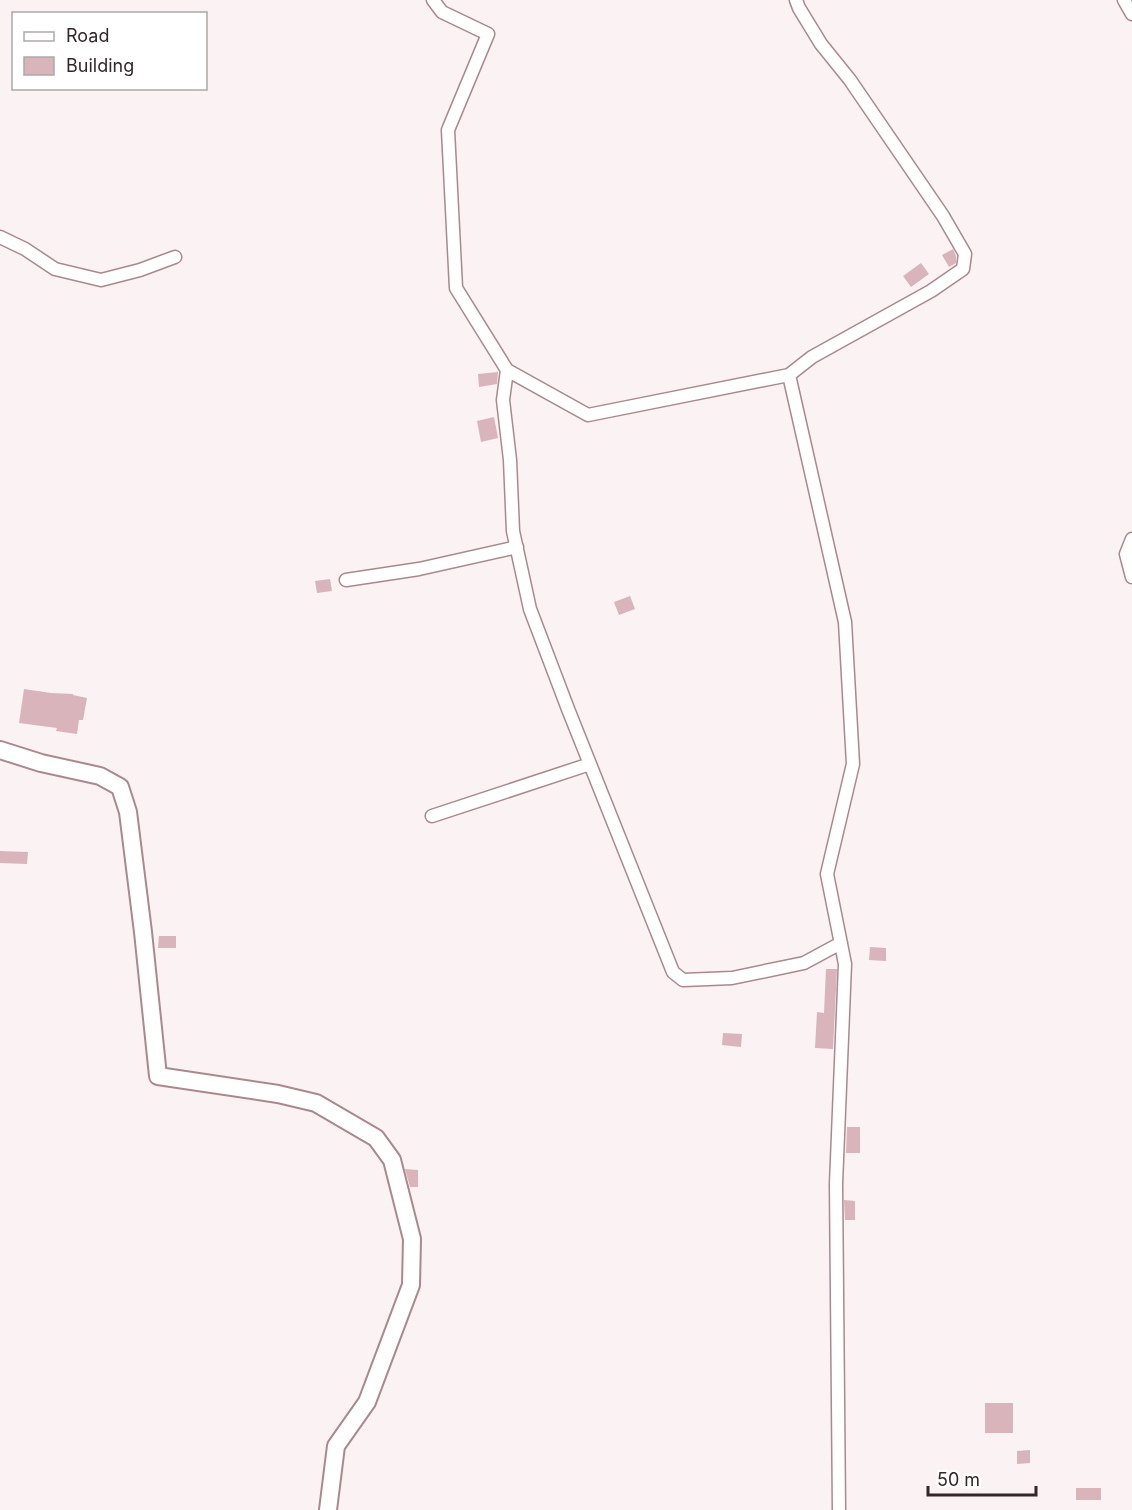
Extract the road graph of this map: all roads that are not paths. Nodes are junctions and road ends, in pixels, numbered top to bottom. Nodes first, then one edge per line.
1 (433, 0) edge
2 (796, 0) edge
3 (1124, 0) edge
4 (1132, 14) edge
5 (0, 237) edge
6 (175, 257) dead end
7 (507, 370) junction
8 (789, 375) junction
9 (1132, 539) edge
10 (517, 547) junction
11 (1132, 577) edge
12 (346, 580) dead end
13 (0, 750) edge
14 (590, 764) junction
15 (432, 816) dead end
16 (841, 944) junction
17 (328, 1510) edge
18 (839, 1510) edge

1 - 7 street
2 - 8 street
3 - 4 street
5 - 6 street
7 - 8 street
7 - 10 street
8 - 16 street
9 - 11 street
10 - 12 street
10 - 14 street
13 - 17 street
14 - 15 street
14 - 16 street
16 - 18 street

